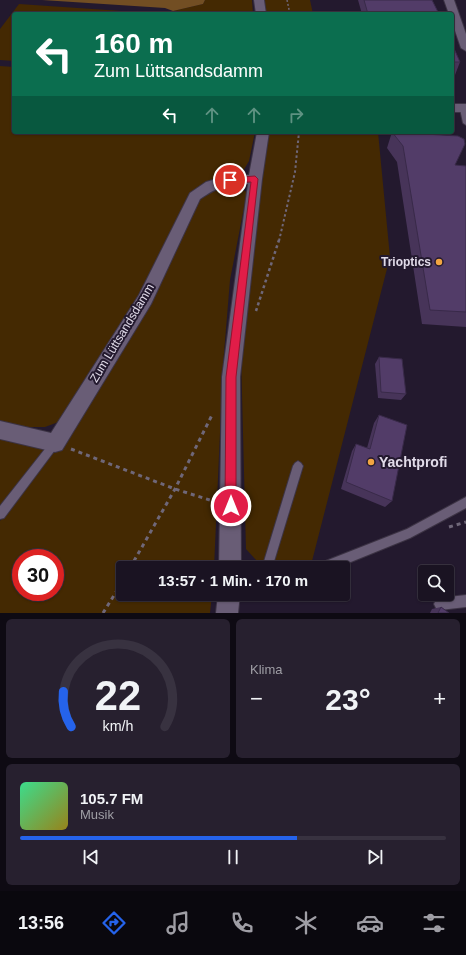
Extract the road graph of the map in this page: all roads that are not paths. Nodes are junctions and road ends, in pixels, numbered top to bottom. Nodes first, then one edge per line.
1 (259, 0) edge
2 (449, 0) edge
3 (261, 12) edge
4 (453, 12) edge
5 (454, 14) edge
6 (466, 48) edge
7 (460, 108) edge
8 (466, 123) edge
9 (263, 134) edge
10 (255, 179) junction
11 (0, 430) edge
12 (55, 443) junction
13 (298, 466) dead end
14 (466, 502) edge
15 (0, 514) edge
16 (230, 561) edge
17 (269, 561) edge
18 (340, 561) edge
19 (228, 601) edge
20 (466, 601) edge
21 (440, 604) dead end
22 (226, 613) edge

1 - 3 street
2 - 4 street
5 - 6 street
7 - 8 lane
9 - 10 street
10 - 12 street, Zum Lüttsandsdamm
10 - 16 street
11 - 12 street
12 - 15 lane, Zum Lüttsandsdamm
13 - 17 lane
14 - 18 lane
19 - 22 street
20 - 21 lane

